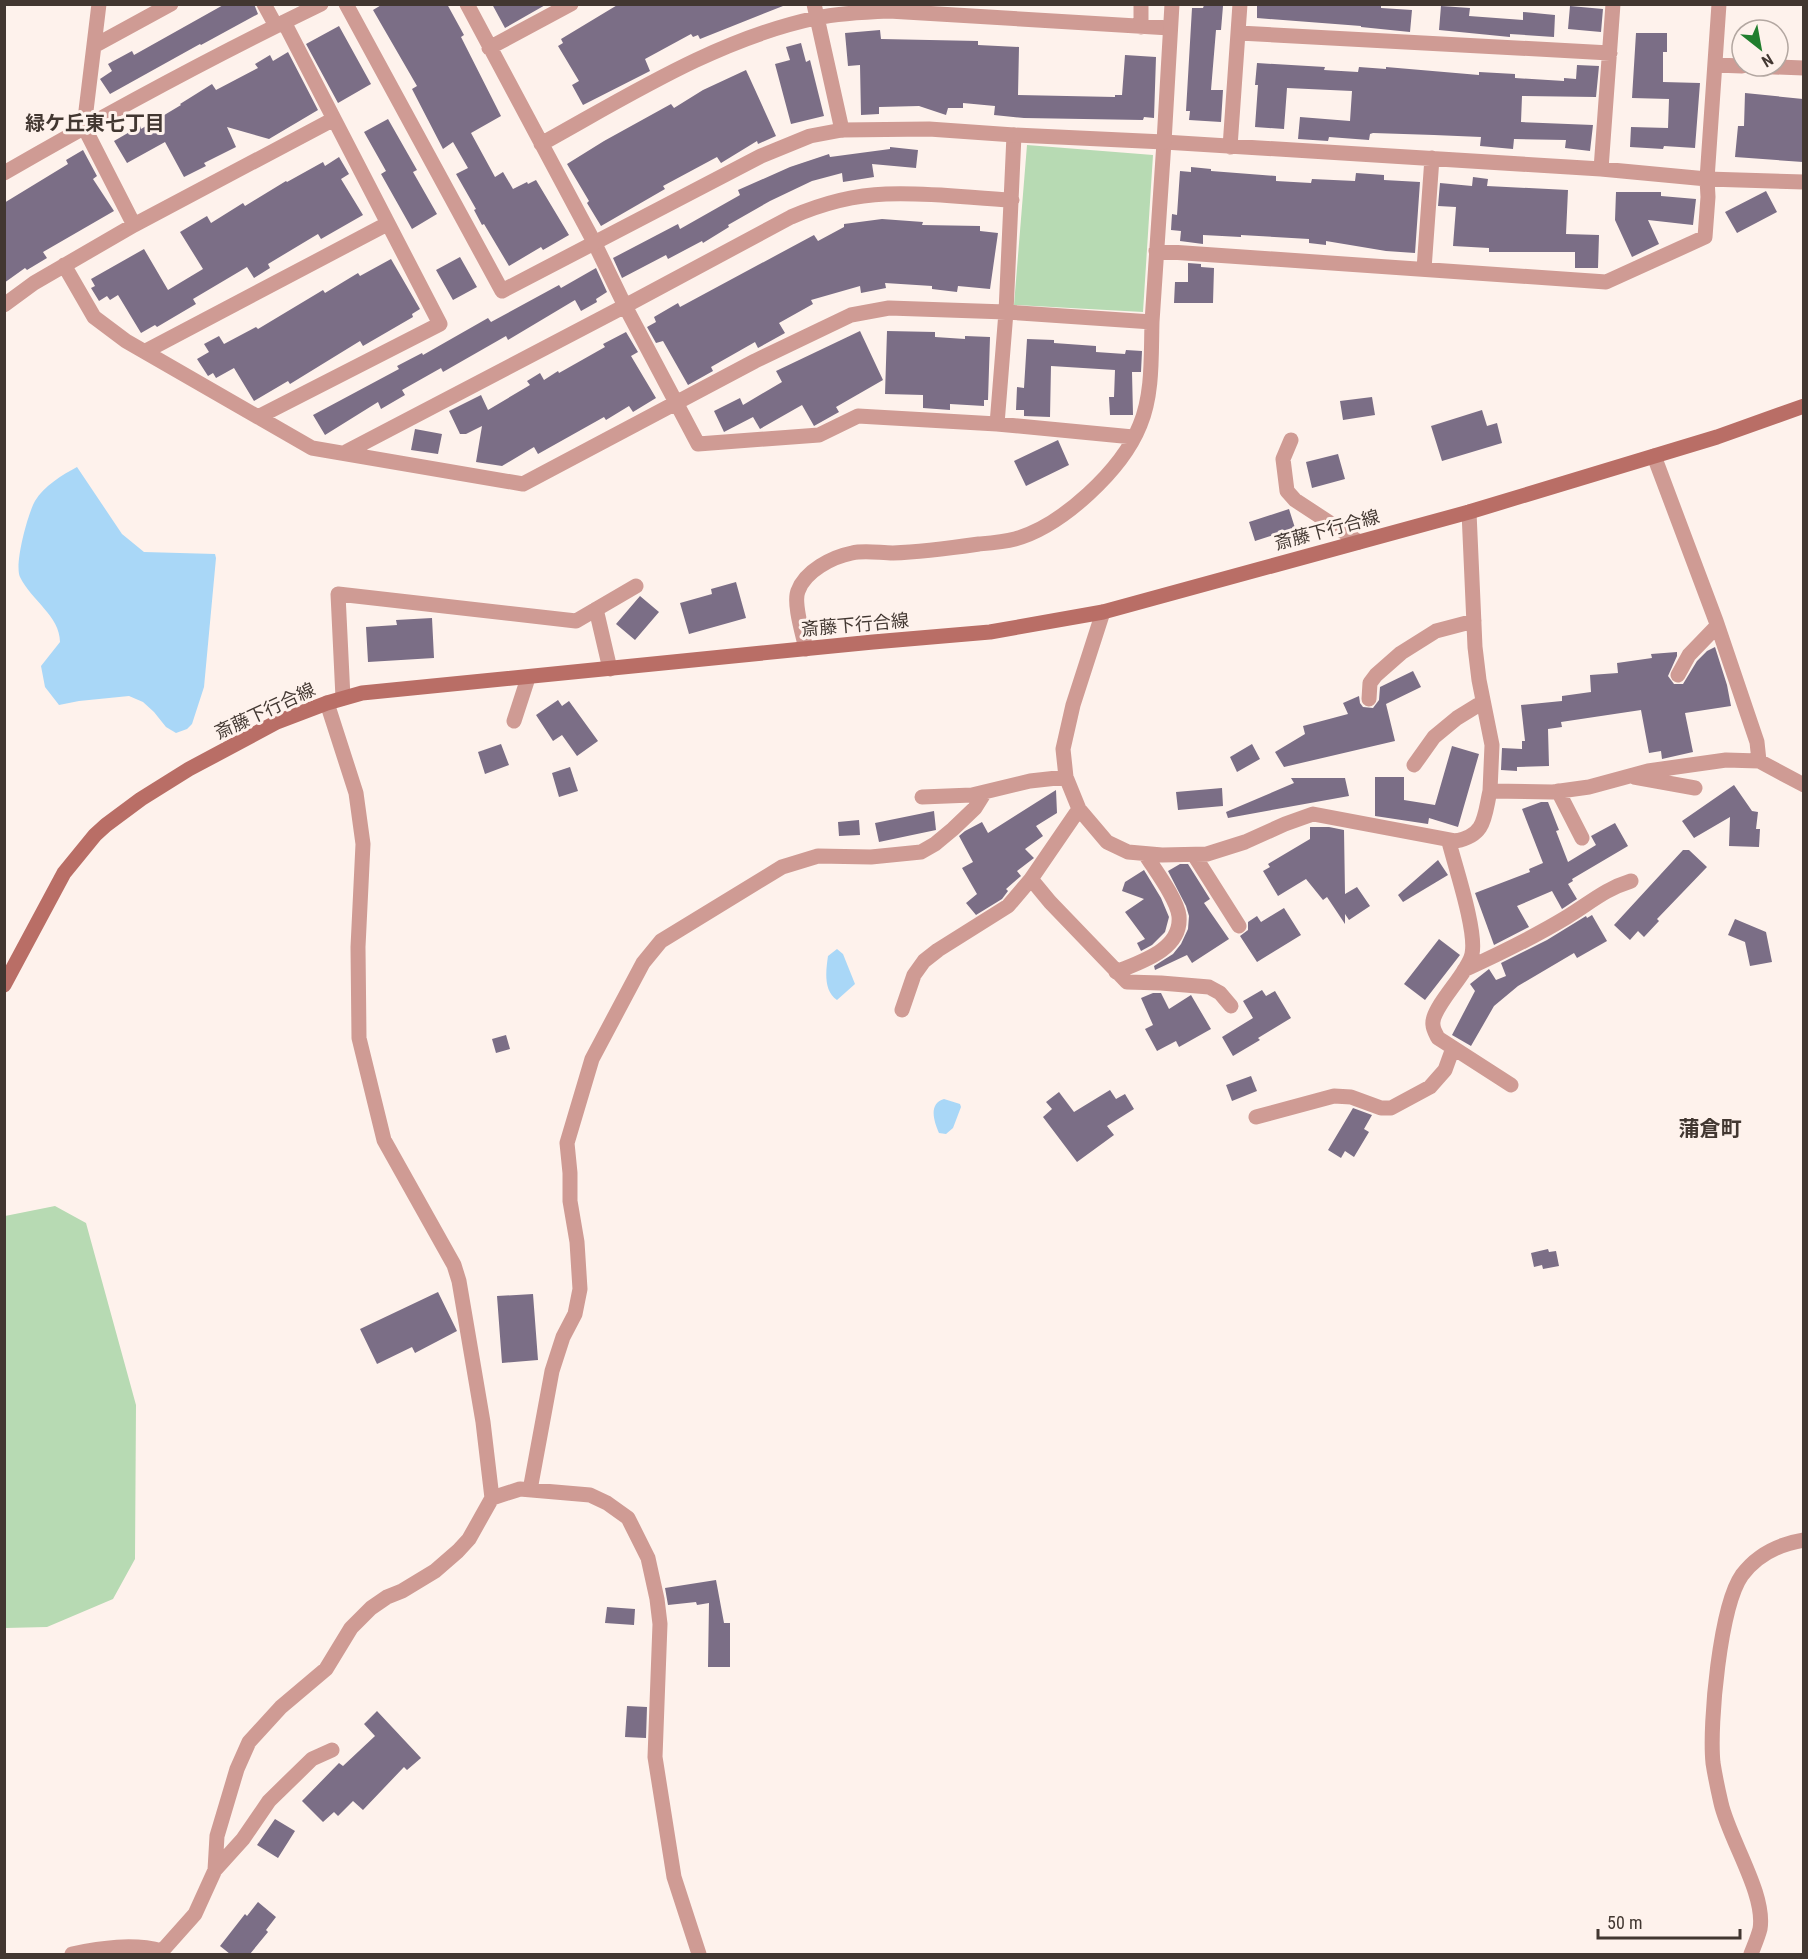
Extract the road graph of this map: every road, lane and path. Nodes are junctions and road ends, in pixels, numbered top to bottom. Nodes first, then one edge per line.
1 (99, 4) edge
2 (171, 4) edge
3 (264, 4) edge
4 (321, 4) edge
5 (346, 4) edge
6 (467, 4) edge
7 (571, 4) edge
8 (1141, 4) edge
9 (1172, 4) edge
10 (1240, 4) edge
11 (1613, 4) edge
12 (1719, 4) edge
13 (815, 11) edge
14 (280, 24) junction
15 (1141, 27) junction
16 (1170, 28) junction
17 (1239, 33) junction
18 (94, 46) junction
19 (489, 48) junction
20 (1610, 53) junction
21 (1715, 65) junction
22 (1730, 66) edge
23 (334, 119) junction
24 (84, 127) junction
25 (842, 130) junction
26 (1014, 135) junction
27 (1164, 142) junction
28 (541, 144) junction
29 (1230, 147) junction
30 (1432, 158) junction
31 (1601, 169) junction
32 (4, 173) edge
33 (1707, 179) junction
34 (1803, 182) edge
35 (1012, 200) junction
36 (387, 224) junction
37 (134, 225) junction
38 (594, 242) junction
39 (1156, 251) junction
40 (64, 265) junction
41 (1424, 269) junction
42 (4, 305) edge
43 (625, 306) junction
44 (1006, 312) junction
45 (1152, 322) junction
46 (146, 351) junction
47 (676, 402) junction
48 (1803, 406) edge
49 (258, 417) junction
50 (997, 424) junction
51 (1133, 437) junction
52 (1291, 440) dead end
53 (346, 452) junction
54 (1654, 456) junction
55 (1469, 512) junction
56 (1359, 542) junction
57 (636, 586) dead end
58 (596, 609) junction
59 (1103, 612) junction
60 (1474, 621) junction
61 (1718, 626) junction
62 (806, 649) junction
63 (610, 669) junction
64 (1678, 675) dead end
65 (528, 678) junction
66 (343, 698) junction
67 (1369, 699) dead end
68 (1483, 702) junction
69 (327, 703) junction
70 (514, 721) dead end
71 (1759, 761) junction
72 (1414, 765) dead end
73 (1066, 777) junction
74 (1628, 777) junction
75 (1803, 785) edge
76 (1695, 788) dead end
77 (1490, 791) junction
78 (1558, 791) junction
79 (985, 792) junction
80 (922, 797) dead end
81 (1079, 809) junction
82 (1582, 838) dead end
83 (1449, 842) junction
84 (1145, 854) junction
85 (1194, 855) junction
86 (1031, 879) junction
87 (1631, 881) dead end
88 (1239, 926) dead end
89 (1464, 970) junction
90 (1116, 972) junction
91 (4, 985) edge
92 (1231, 1006) dead end
93 (902, 1010) dead end
94 (1453, 1048) junction
95 (1511, 1085) dead end
96 (1256, 1117) dead end
97 (530, 1490) junction
98 (492, 1497) junction
99 (1803, 1540) edge
100 (332, 1750) dead end
101 (216, 1870) junction
102 (163, 1953) edge
103 (72, 1954) edge
104 (699, 1954) edge
105 (1751, 1954) edge

1 - 18 street
2 - 18 street
3 - 14 street
4 - 14 street
5 - 38 street
6 - 19 street
7 - 19 street
8 - 15 street
9 - 16 street
10 - 17 street
11 - 20 street
12 - 21 street
13 - 15 street
13 - 25 street
13 - 28 street
14 - 23 street
14 - 24 street
15 - 16 street
16 - 27 street
17 - 20 street
17 - 29 street
18 - 24 street
19 - 28 street
20 - 31 street
21 - 22 street
21 - 33 street
23 - 36 street
23 - 37 street
24 - 32 street
24 - 37 street
25 - 26 street
25 - 38 street
26 - 27 street
26 - 35 street
27 - 29 street
27 - 39 street
28 - 38 street
29 - 30 street
30 - 31 street
30 - 41 street
31 - 33 street
33 - 34 street
33 - 41 street
35 - 43 street
35 - 44 street
36 - 46 street
36 - 49 street
37 - 40 street
38 - 43 street
39 - 41 street
39 - 45 street
40 - 42 street
40 - 46 street
43 - 47 street
43 - 53 street
44 - 45 street
44 - 47 street
44 - 50 street
45 - 51 street
46 - 49 street
47 - 50 street
47 - 53 street
48 - 54 main road, 斎藤下行合線
49 - 53 street
50 - 51 street
51 - 62 street
52 - 56 street
54 - 55 main road, 斎藤下行合線
54 - 61 street
55 - 56 main road, 斎藤下行合線
55 - 60 street
56 - 59 main road, 斎藤下行合線
57 - 58 street
58 - 63 street
58 - 66 street
59 - 62 main road, 斎藤下行合線
59 - 73 street
60 - 67 street
60 - 68 street
61 - 64 street
61 - 71 street
62 - 63 main road, 斎藤下行合線
63 - 65 main road, 斎藤下行合線
65 - 66 main road, 斎藤下行合線
65 - 70 street
66 - 69 main road, 斎藤下行合線
68 - 72 street
68 - 77 street
69 - 91 main road, 斎藤下行合線
69 - 98 street
71 - 74 street
71 - 75 street
73 - 79 street
73 - 81 street
74 - 76 street
74 - 78 street
77 - 78 street
77 - 83 street
78 - 82 street
79 - 80 street
79 - 97 street
81 - 84 street
81 - 86 street
83 - 85 street
83 - 89 street
84 - 85 street
84 - 90 street
85 - 88 street
86 - 90 street
86 - 93 street
87 - 89 street
89 - 94 street
90 - 92 street
94 - 95 street
94 - 96 street
97 - 98 street
97 - 104 street
98 - 101 street
99 - 105 street
100 - 101 street
101 - 102 street
102 - 103 street

